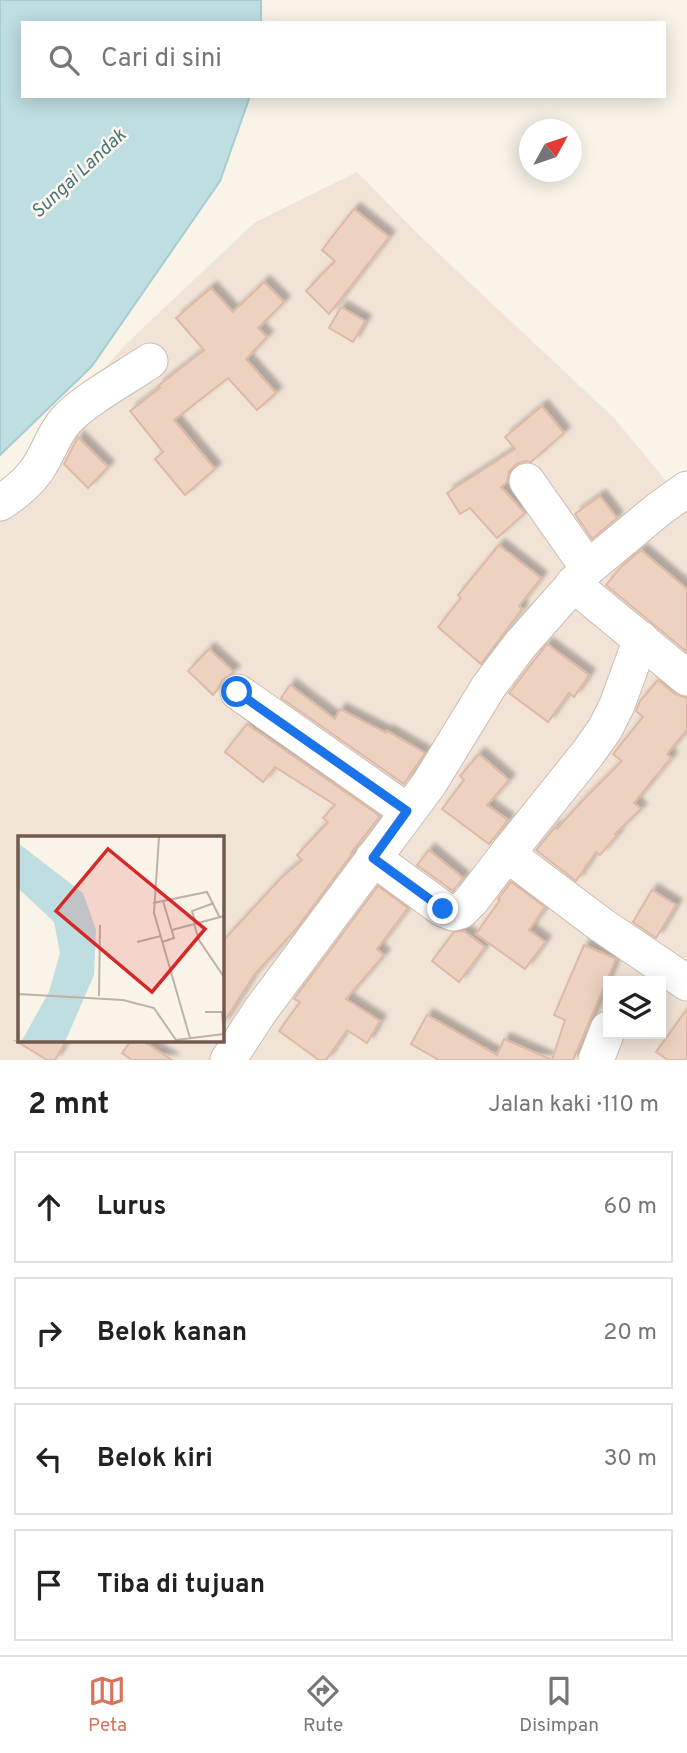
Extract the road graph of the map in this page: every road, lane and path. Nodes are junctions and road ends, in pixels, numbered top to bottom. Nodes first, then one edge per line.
1 (150, 361) dead end
2 (527, 481) dead end
3 (673, 499) edge
4 (0, 503) edge
5 (581, 576) junction
6 (641, 639) junction
7 (687, 678) edge
8 (237, 692) dead end
9 (407, 811) junction
10 (507, 854) junction
11 (373, 858) junction
12 (672, 973) edge
13 (604, 1039) edge
14 (228, 1060) edge
15 (596, 1060) edge

1 - 4 street
2 - 5 street
3 - 5 street
5 - 6 street
5 - 9 street
6 - 7 street
6 - 10 street
8 - 9 street
9 - 11 street
10 - 11 street
10 - 12 street
11 - 14 street
13 - 15 street

